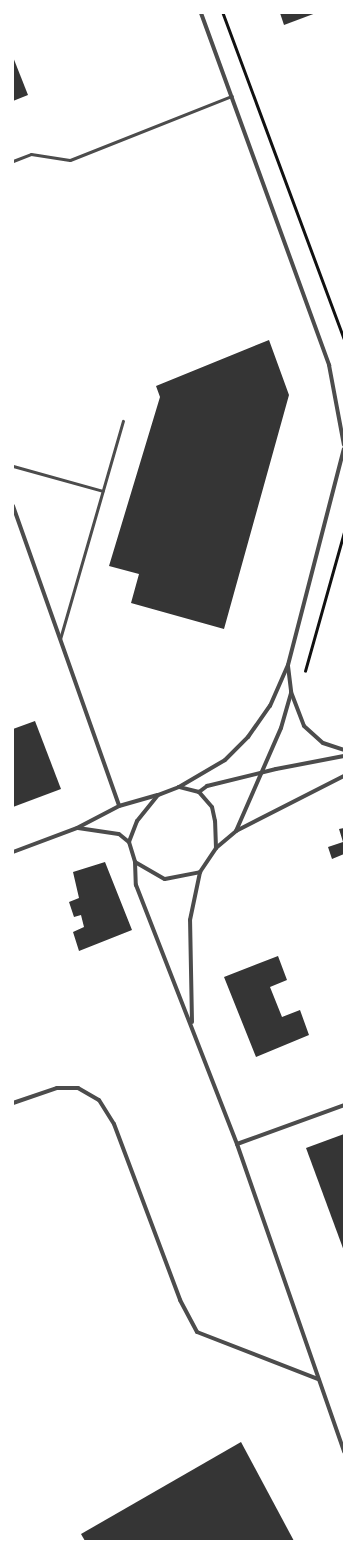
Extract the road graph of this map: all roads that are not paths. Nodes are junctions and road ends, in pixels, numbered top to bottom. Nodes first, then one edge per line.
1 (201, 13) edge
2 (232, 96) junction
3 (13, 161) edge
4 (123, 421) dead end
5 (344, 445) edge
6 (344, 449) edge
7 (13, 466) edge
8 (103, 491) junction
9 (13, 506) edge
10 (60, 639) junction
11 (288, 665) junction
12 (291, 692) junction
13 (344, 750) edge
14 (344, 756) edge
15 (260, 773) junction
16 (344, 776) edge
17 (179, 787) junction
18 (199, 792) junction
19 (158, 795) junction
20 (119, 806) junction
21 (77, 828) junction
22 (236, 831) junction
23 (129, 842) junction
24 (216, 848) junction
25 (13, 852) edge
26 (135, 862) junction
27 (200, 872) junction
28 (192, 1027) junction
29 (13, 1103) edge
30 (344, 1105) edge
31 (237, 1144) junction
32 (318, 1379) junction
33 (344, 1452) edge

1 - 2 street
2 - 3 lane
2 - 5 street
4 - 8 lane
6 - 11 street
7 - 8 lane
8 - 10 lane
9 - 10 street
10 - 20 street
11 - 12 street
11 - 17 street
12 - 13 street
12 - 15 street
14 - 15 street
15 - 18 street
15 - 22 street
16 - 22 street
17 - 18 street
17 - 19 street
18 - 24 street
19 - 20 street
19 - 23 street
20 - 21 street
21 - 23 street
21 - 25 street
22 - 24 street
23 - 26 street
24 - 27 street
26 - 27 street
26 - 28 street
27 - 28 street
28 - 31 street
29 - 32 street
30 - 31 street
31 - 32 street
32 - 33 street

